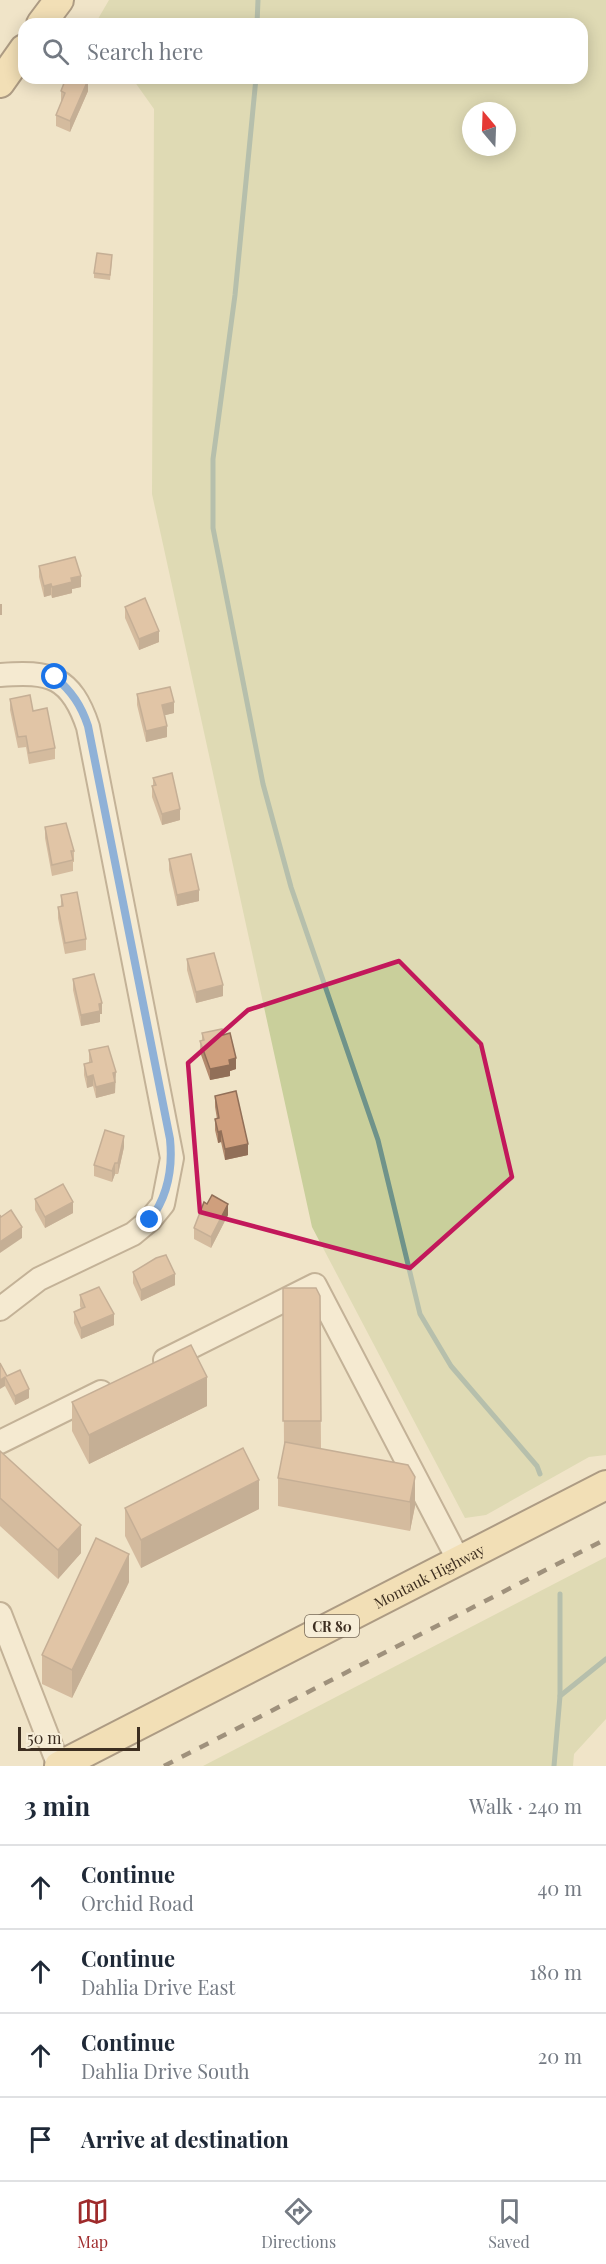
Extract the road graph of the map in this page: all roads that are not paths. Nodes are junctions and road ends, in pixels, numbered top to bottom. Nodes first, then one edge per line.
1 (58, 0) edge
2 (45, 18) edge
3 (18, 58) edge
4 (0, 83) edge
5 (0, 675) edge
6 (0, 1309) edge
7 (147, 1369) edge
8 (116, 1384) edge
9 (0, 1442) edge
10 (606, 1485) edge
11 (459, 1561) junction
12 (0, 1614) edge
13 (59, 1766) edge

1 - 2 main road
3 - 4 main road
5 - 6 street
7 - 11 street
8 - 9 street
10 - 11 main road, Montauk Highway / CR 80
11 - 13 main road, Montauk Highway / CR 80
12 - 13 street

